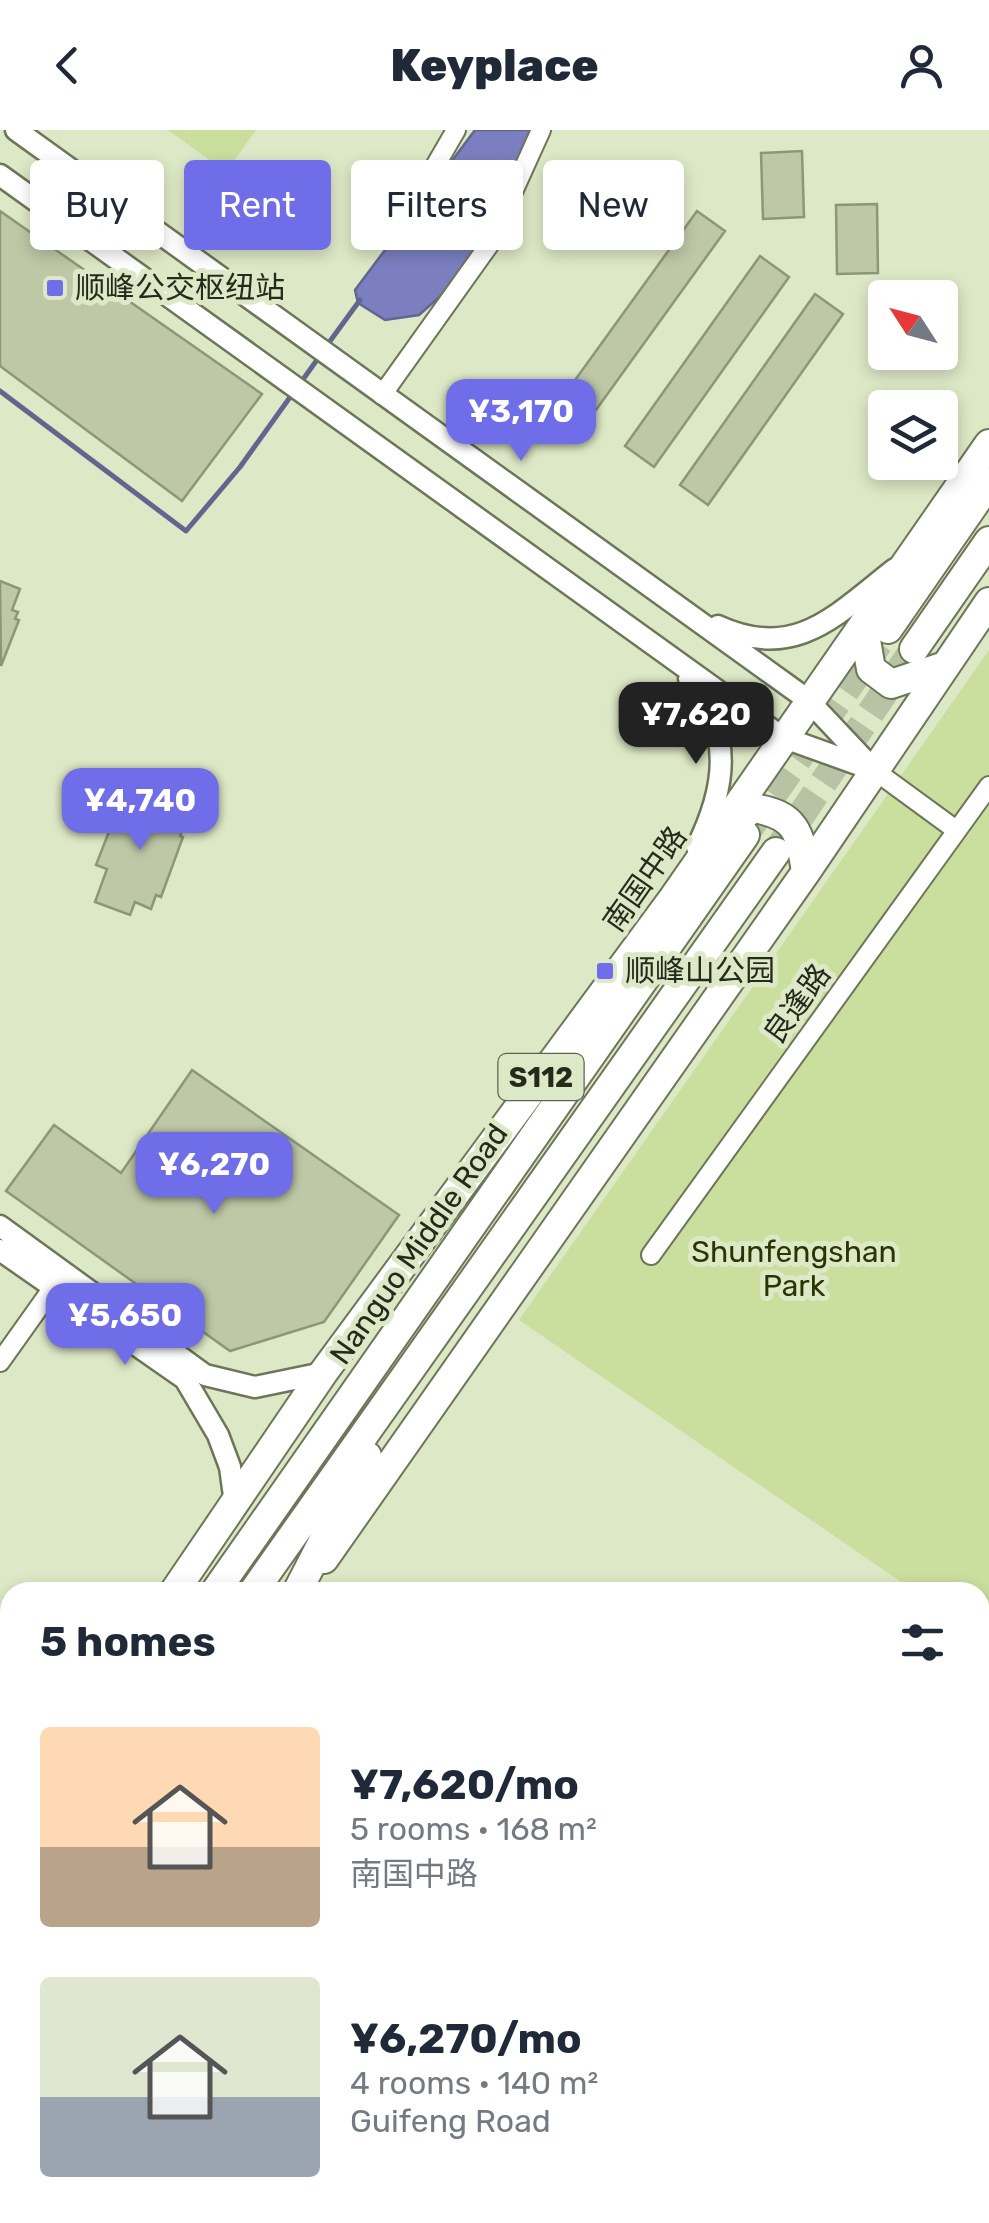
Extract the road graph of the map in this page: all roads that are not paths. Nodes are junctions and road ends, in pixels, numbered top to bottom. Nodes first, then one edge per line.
1 (16, 130) edge
2 (456, 130) edge
3 (541, 130) edge
4 (439, 160) edge
5 (0, 174) edge
6 (382, 395) junction
7 (989, 444) edge
8 (989, 483) edge
9 (989, 541) edge
10 (907, 560) junction
11 (880, 598) junction
12 (989, 602) edge
13 (680, 608) junction
14 (888, 629) tunnel mouth
15 (652, 643) junction
16 (914, 649) tunnel mouth
17 (945, 666) junction
18 (808, 700) junction
19 (782, 737) junction
20 (874, 770) junction
21 (989, 786) edge
22 (956, 830) junction
23 (745, 835) tunnel mouth
24 (708, 847) junction
25 (776, 852) tunnel mouth
26 (806, 872) junction
27 (674, 896) junction
28 (0, 1226) edge
29 (0, 1250) edge
30 (651, 1255) dead end
31 (52, 1288) junction
32 (0, 1362) edge
33 (412, 1367) junction
34 (322, 1373) junction
35 (235, 1503) junction
36 (181, 1582) edge
37 (222, 1582) edge
38 (260, 1582) edge
39 (304, 1582) edge
40 (306, 1582) edge

1 - 6 street
2 - 4 street
3 - 6 street
5 - 15 street
6 - 13 street
7 - 10 main road, 南国中路 / S112
8 - 14 main road
9 - 16 main road
10 - 11 main road, 南国中路 / S112
10 - 13 street
11 - 17 main road
11 - 18 main road, 南国中路 / S112
12 - 17 main road
13 - 18 street
15 - 19 street
15 - 27 street
17 - 20 main road
18 - 19 main road, 南国中路 / S112
18 - 20 street
19 - 20 street
19 - 24 main road, 南国中路 / S112
20 - 22 street
20 - 26 main road
21 - 22 street, 良逢路
22 - 30 street, 良逢路
23 - 37 main road, Nanguo Middle Road / S112
24 - 26 main road
24 - 27 main road, 南国中路 / S112
25 - 33 main road, S112
26 - 40 main road
27 - 34 main road, 南国中路 / S112
28 - 34 street
29 - 31 street
31 - 32 street
31 - 35 street
33 - 38 main road, S112
33 - 39 main road
34 - 35 main road, 南国中路 / S112
35 - 36 main road, 南国中路 / S112

